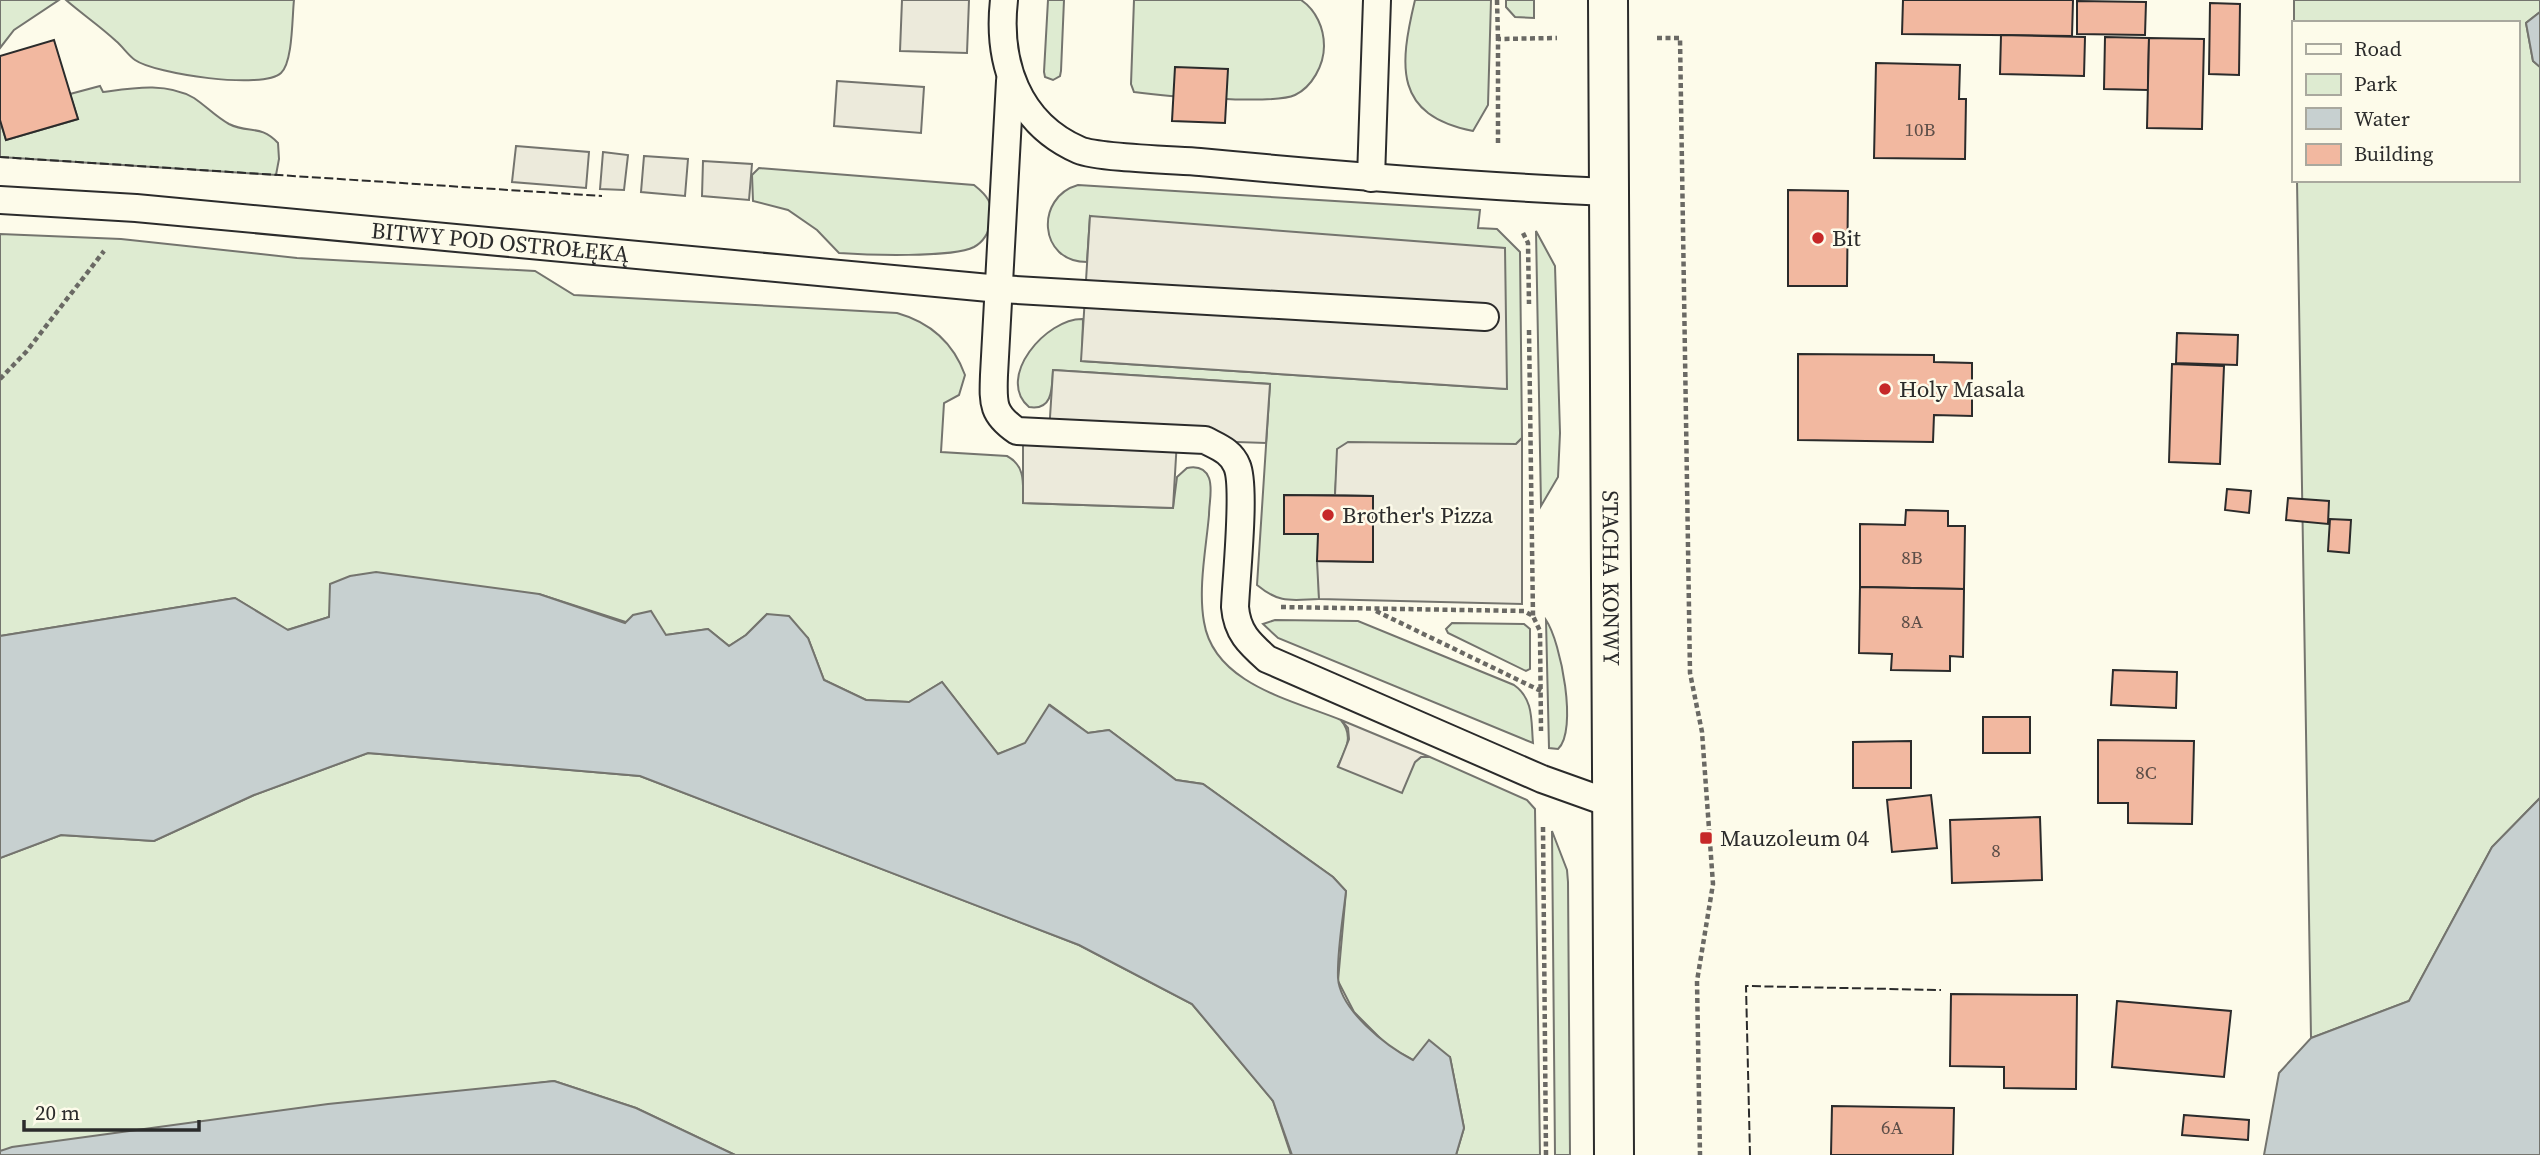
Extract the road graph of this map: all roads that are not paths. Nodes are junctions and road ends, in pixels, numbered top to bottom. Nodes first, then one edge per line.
1 (1004, 0) edge
2 (1377, 0) edge
3 (1608, 0) edge
4 (1010, 81) junction
5 (1371, 178) junction
6 (1608, 192) junction
7 (0, 200) edge
8 (1000, 289) junction
9 (1485, 317) dead end
10 (1612, 804) junction
11 (1614, 1155) edge

1 - 4 lane
2 - 5 lane
3 - 6 main road, STACHA KONWY
4 - 5 lane
4 - 8 lane
5 - 6 lane
6 - 10 main road, STACHA KONWY
7 - 8 lane, BITWY POD OSTROŁĘKĄ
8 - 9 lane, BITWY POD OSTROŁĘKĄ
8 - 10 lane
10 - 11 main road, STACHA KONWY

